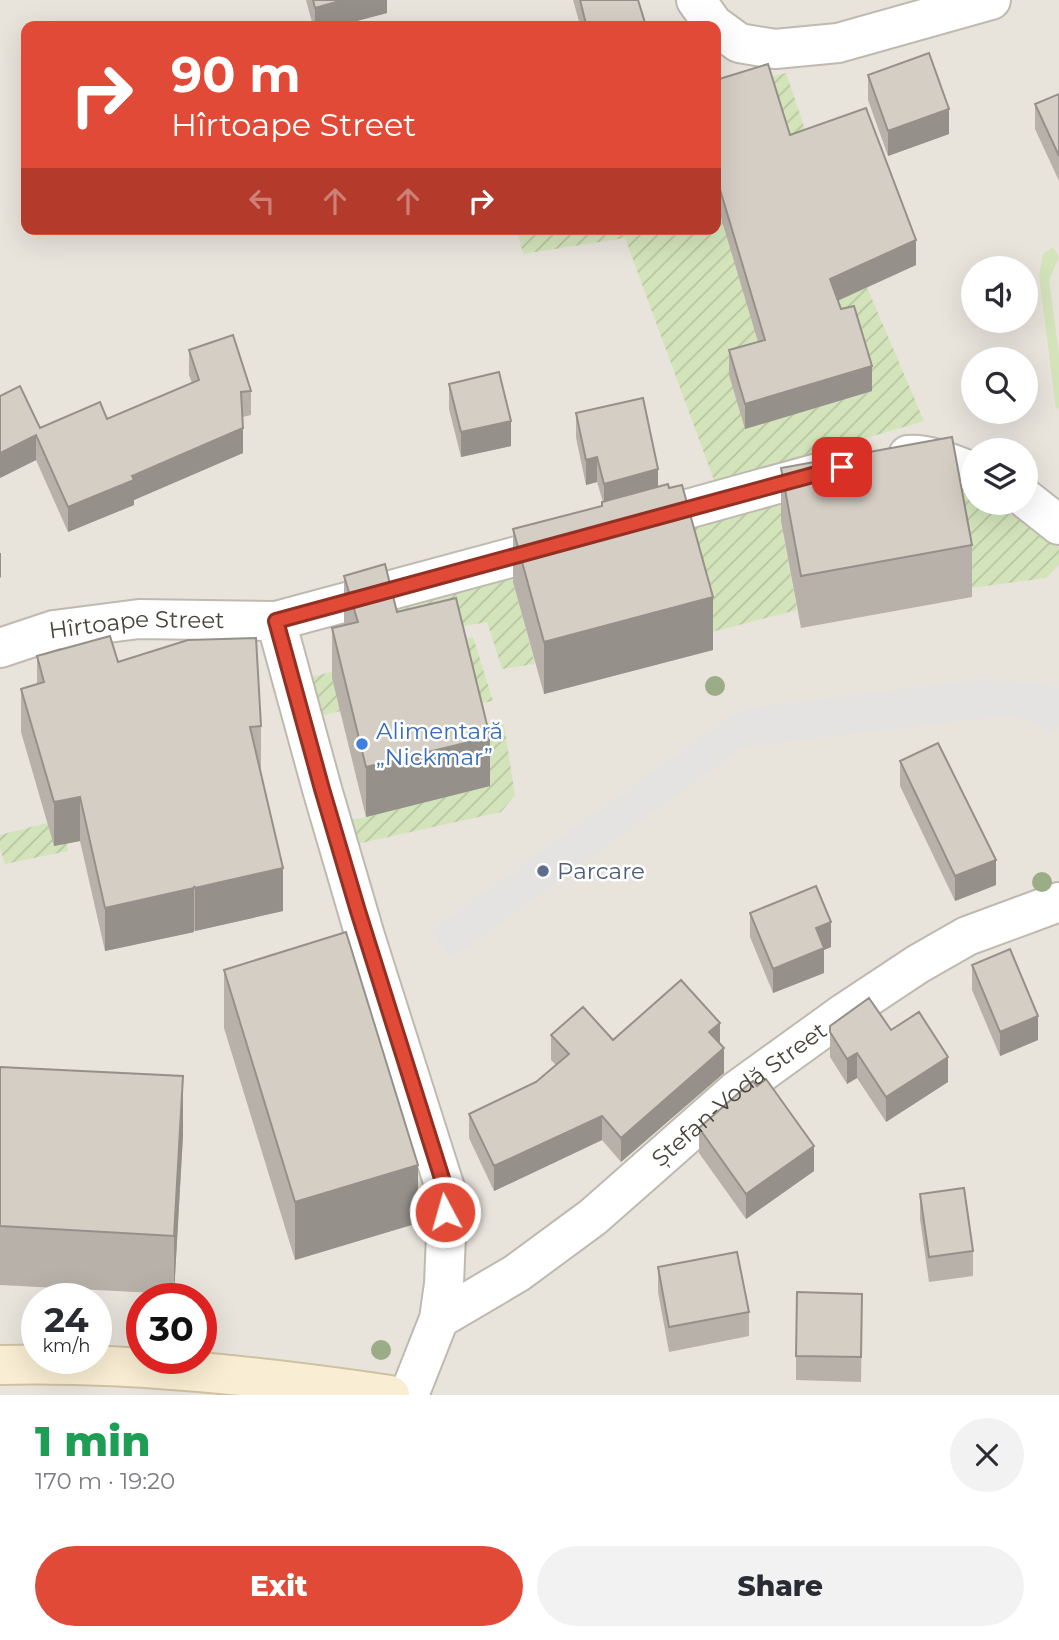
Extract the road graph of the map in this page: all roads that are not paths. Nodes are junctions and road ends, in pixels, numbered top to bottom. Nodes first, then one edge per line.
1 (696, 0) edge
2 (991, 0) edge
3 (711, 21) edge
4 (721, 30) edge
5 (961, 467) edge
6 (1038, 508) edge
7 (1059, 525) edge
8 (276, 621) junction
9 (0, 648) edge
10 (1059, 902) edge
11 (439, 1319) junction
12 (0, 1365) edge
13 (390, 1395) edge
14 (409, 1395) edge

1 - 3 street
2 - 4 street
5 - 8 street, Hîrtoape Street
6 - 7 street
8 - 9 street, Hîrtoape Street
8 - 11 street
10 - 11 street, Ștefan-Vodă Street
11 - 14 street
12 - 13 street

